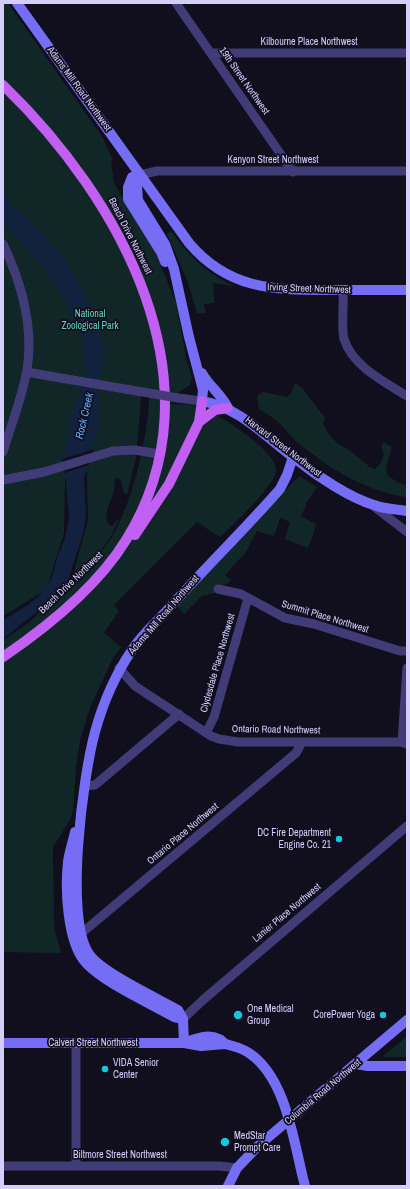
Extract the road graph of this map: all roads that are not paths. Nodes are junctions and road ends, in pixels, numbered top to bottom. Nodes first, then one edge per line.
1 (17, 3) edge
2 (176, 3) edge
3 (212, 53) junction
4 (407, 53) edge
5 (3, 85) edge
6 (407, 171) edge
7 (293, 172) junction
8 (140, 175) junction
9 (3, 244) edge
10 (343, 290) junction
11 (407, 290) edge
12 (194, 357) junction
13 (27, 372) junction
14 (407, 396) edge
15 (202, 401) junction
16 (228, 408) junction
17 (199, 422) junction
18 (3, 452) edge
19 (159, 454) junction
20 (293, 457) junction
21 (3, 480) edge
22 (372, 505) junction
23 (407, 511) edge
24 (407, 532) edge
25 (114, 557) junction
26 (218, 589) dead end
27 (248, 598) junction
28 (407, 651) edge
29 (3, 657) edge
30 (119, 668) junction
31 (407, 668) edge
32 (179, 714) junction
33 (206, 732) junction
34 (302, 742) junction
35 (404, 743) edge
36 (85, 786) junction
37 (80, 824) junction
38 (407, 826) edge
39 (70, 850) junction
40 (79, 857) junction
41 (77, 937) junction
42 (183, 1019) junction
43 (407, 1020) edge
44 (3, 1043) edge
45 (76, 1043) junction
46 (184, 1043) junction
47 (356, 1064) junction
48 (407, 1066) edge
49 (288, 1121) junction
50 (76, 1165) junction
51 (3, 1166) edge
52 (237, 1168) junction
53 (228, 1186) edge
54 (305, 1186) edge

1 - 8 street, Adams Mill Road Northwest
2 - 3 street, 19th Street Northwest
3 - 4 street, Kilbourne Place Northwest
3 - 7 street, 19th Street Northwest
5 - 19 main road, Beach Drive Northwest
6 - 7 street, Kenyon Street Northwest
7 - 8 street, Kenyon Street Northwest
8 - 10 street, Irving Street Northwest
8 - 12 street
9 - 13 street
10 - 11 street, Irving Street Northwest
10 - 14 street
12 - 15 street
12 - 16 street
13 - 15 street, bridge
13 - 18 street
15 - 16 street, Harvard Street Northwest
15 - 17 main road
16 - 17 main road
16 - 20 street, Harvard Street Northwest
17 - 25 main road
19 - 21 street
19 - 25 main road, Beach Drive Northwest
20 - 22 street, Harvard Street Northwest
20 - 30 street, Adams Mill Road Northwest
22 - 23 street, Harvard Street Northwest
22 - 24 street
25 - 29 main road, Beach Drive Northwest
26 - 27 street, Summit Place Northwest
27 - 28 street, Summit Place Northwest
27 - 33 street, Clydesdale Place Northwest
30 - 32 street, Ontario Road Northwest
30 - 36 street, Adams Mill Road Northwest
31 - 35 street
32 - 33 street, Ontario Road Northwest
32 - 36 street
33 - 34 street, Ontario Road Northwest
34 - 35 street, Ontario Road Northwest
34 - 41 street, Ontario Place Northwest
36 - 37 street, Adams Mill Road Northwest
37 - 39 street, Adams Mill Road Northwest
37 - 40 street, Adams Mill Road Northwest
38 - 42 street, Lanier Place Northwest
39 - 40 street
39 - 41 street, Adams Mill Road Northwest
40 - 41 street, Adams Mill Road Northwest
41 - 42 street, Adams Mill Road Northwest
42 - 46 street
43 - 47 street, Columbia Road Northwest
44 - 45 street, Calvert Street Northwest
45 - 46 street, Calvert Street Northwest
45 - 50 street
46 - 49 street
47 - 48 street
47 - 49 street, Columbia Road Northwest
49 - 52 street, Columbia Road Northwest
49 - 54 street
50 - 51 street, Biltmore Street Northwest
50 - 52 street, Biltmore Street Northwest
52 - 53 street, Columbia Road Northwest

